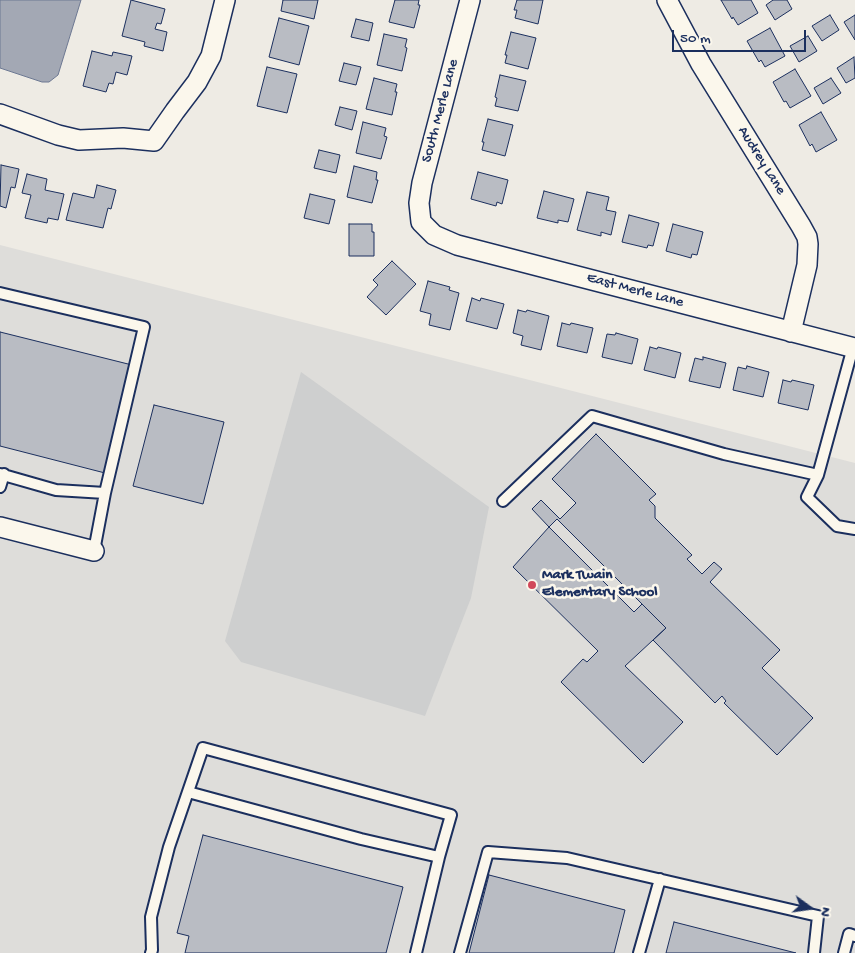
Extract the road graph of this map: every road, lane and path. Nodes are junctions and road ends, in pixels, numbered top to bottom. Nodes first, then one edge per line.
1 (225, 0) edge
2 (470, 0) edge
3 (668, 0) edge
4 (0, 114) edge
5 (422, 222) joint
6 (0, 293) edge
7 (792, 332) junction
8 (854, 348) edge
9 (2, 474) edge
10 (818, 475) junction
11 (0, 488) edge
12 (105, 493) junction
13 (503, 501) dead end
14 (0, 528) edge
15 (855, 529) edge
16 (94, 551) joint
17 (188, 792) junction
18 (439, 857) junction
19 (660, 879) junction
20 (855, 936) edge
21 (151, 953) edge
22 (416, 953) edge
23 (460, 953) edge
24 (640, 953) edge
25 (814, 953) edge
26 (844, 953) edge

1 - 4 street
2 - 5 street, South Merle Lane
3 - 7 street, Audrey Lane
5 - 7 street, East Merle Lane
6 - 12 lane
7 - 8 street, East Merle Lane
8 - 10 lane
9 - 11 lane
9 - 12 lane
10 - 13 lane
10 - 15 lane
12 - 16 lane
14 - 16 street
17 - 18 lane
17 - 18 lane
17 - 21 lane
18 - 22 lane
19 - 23 lane
19 - 24 lane
19 - 25 lane
20 - 26 lane

